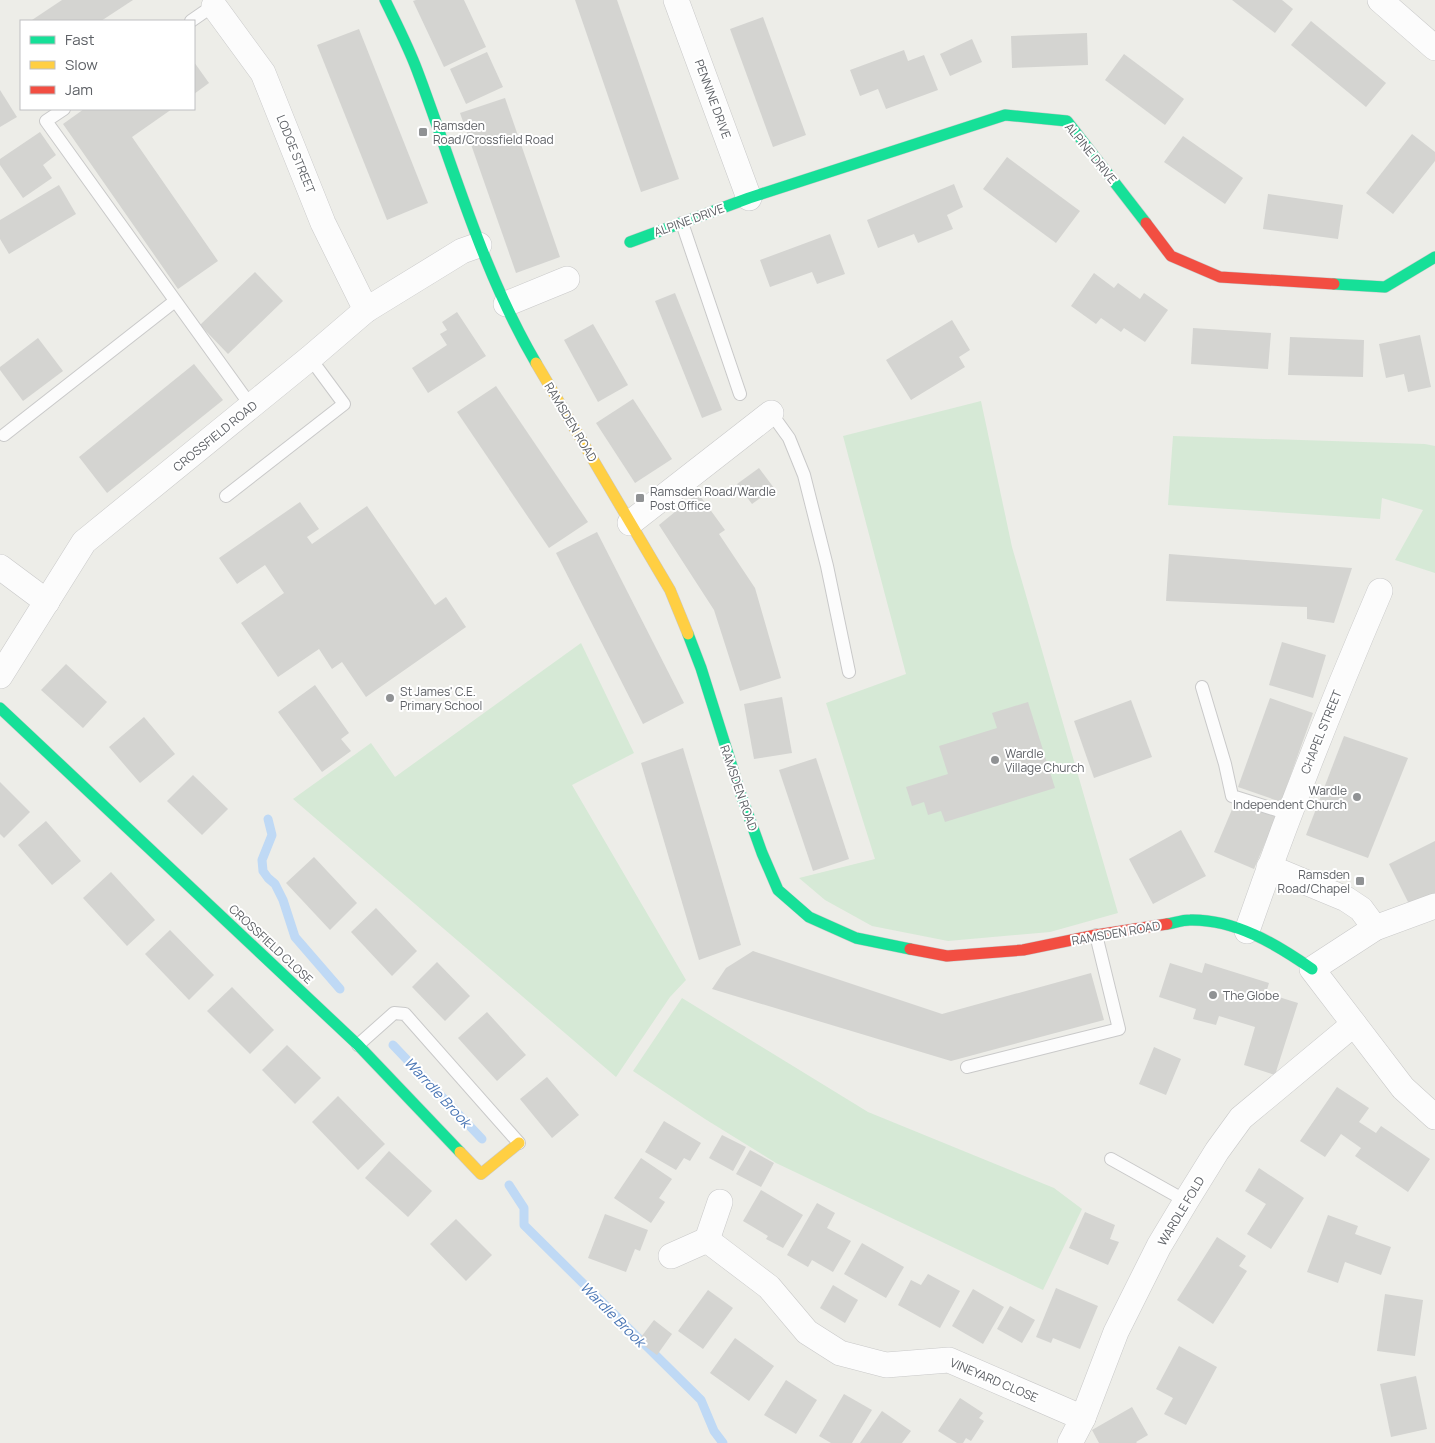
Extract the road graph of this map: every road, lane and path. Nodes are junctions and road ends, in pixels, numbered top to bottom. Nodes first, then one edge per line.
1 (385, 0) edge
2 (676, 0) edge
3 (1380, 0) edge
4 (217, 3) edge
5 (192, 20) edge
6 (1435, 48) edge
7 (62, 110) edge
8 (749, 198) junction
9 (682, 223) junction
10 (630, 242) dead end
11 (479, 245) junction
12 (1435, 257) edge
13 (567, 279) dead end
14 (175, 301) junction
15 (506, 304) junction
16 (366, 310) junction
17 (310, 358) junction
18 (740, 394) dead end
19 (251, 406) junction
20 (771, 413) joint
21 (4, 435) dead end
22 (226, 496) dead end
23 (630, 523) junction
24 (0, 567) edge
25 (1380, 591) dead end
26 (47, 602) junction
27 (849, 672) dead end
28 (0, 676) edge
29 (1202, 687) dead end
30 (0, 708) edge
31 (1289, 814) junction
32 (1269, 867) junction
33 (1435, 906) edge
34 (1375, 928) junction
35 (1246, 931) junction
36 (1096, 935) junction
37 (1312, 969) junction
38 (1354, 1024) junction
39 (358, 1045) junction
40 (967, 1067) dead end
41 (1435, 1117) edge
42 (519, 1143) joint
43 (1111, 1159) dead end
44 (1186, 1201) junction
45 (720, 1202) dead end
46 (707, 1240) junction
47 (671, 1256) dead end
48 (1083, 1418) junction
49 (1070, 1443) edge

1 - 11 street, RAMSDEN ROAD
2 - 8 street, PENNINE DRIVE
3 - 6 street
4 - 5 lane
4 - 16 street, LODGE STREET
7 - 14 lane
8 - 9 street, ALPINE DRIVE
8 - 12 street, ALPINE DRIVE
9 - 10 street, ALPINE DRIVE
9 - 18 lane
11 - 15 street, RAMSDEN ROAD
11 - 16 street, CROSSFIELD ROAD
13 - 15 street
14 - 19 lane
14 - 21 lane
15 - 23 street, RAMSDEN ROAD
16 - 17 street, CROSSFIELD ROAD
17 - 19 street, CROSSFIELD ROAD
17 - 22 lane
19 - 26 street, CROSSFIELD ROAD
20 - 23 street
20 - 27 lane
23 - 36 street, RAMSDEN ROAD
24 - 26 street
25 - 31 street, CHAPEL STREET
26 - 28 street, CROSSFIELD ROAD
29 - 31 lane
30 - 39 street, CROSSFIELD CLOSE
31 - 32 street, CHAPEL STREET
32 - 34 street
32 - 35 street, CHAPEL STREET
33 - 34 street
34 - 37 street
35 - 36 street, RAMSDEN ROAD
35 - 37 street, RAMSDEN ROAD
36 - 40 lane
37 - 38 street, RAMSDEN ROAD
38 - 41 street, RAMSDEN ROAD
38 - 44 street, WARDLE FOLD
39 - 42 street, CROSSFIELD CLOSE
39 - 42 lane
43 - 44 lane
44 - 48 street, WARDLE FOLD
45 - 46 street
46 - 47 street
46 - 48 street, VINEYARD CLOSE
48 - 49 street, WARDLE FOLD

